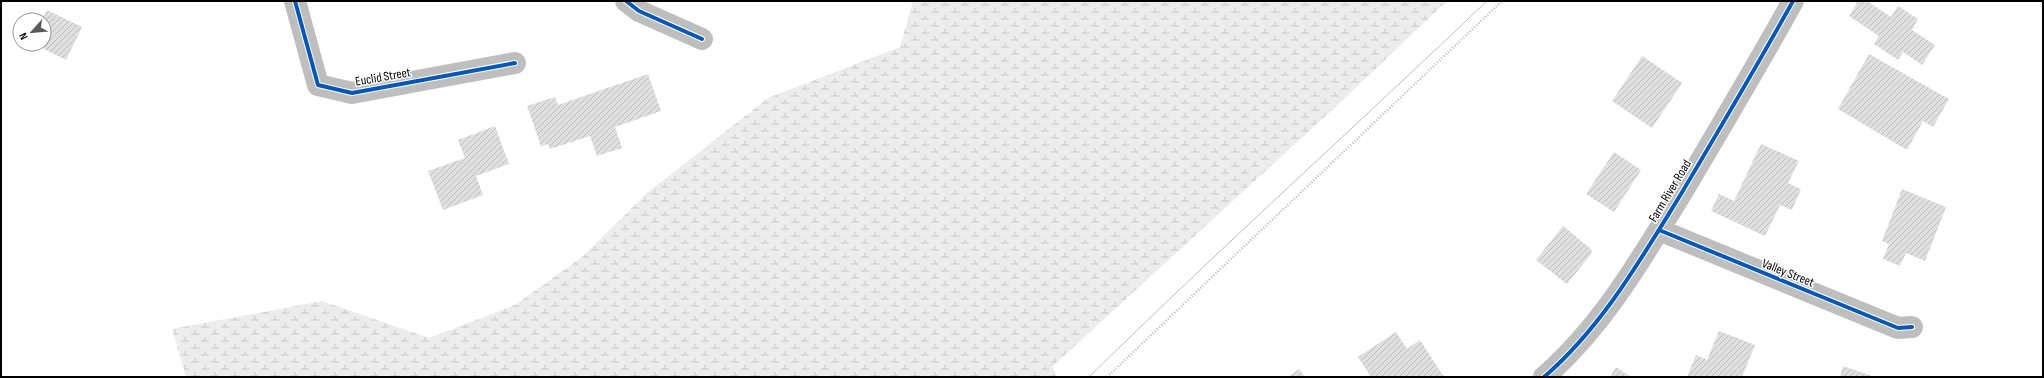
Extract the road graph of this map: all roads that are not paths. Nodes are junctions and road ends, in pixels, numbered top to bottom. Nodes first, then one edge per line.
1 (295, 1) edge
2 (626, 1) edge
3 (1793, 1) edge
4 (702, 39) dead end
5 (515, 63) dead end
6 (1659, 230) junction
7 (1912, 327) dead end
8 (1544, 377) edge

1 - 5 street, Euclid Street
2 - 4 street
3 - 6 street, Farm River Road
6 - 7 street, Valley Street
6 - 8 street, Farm River Road

